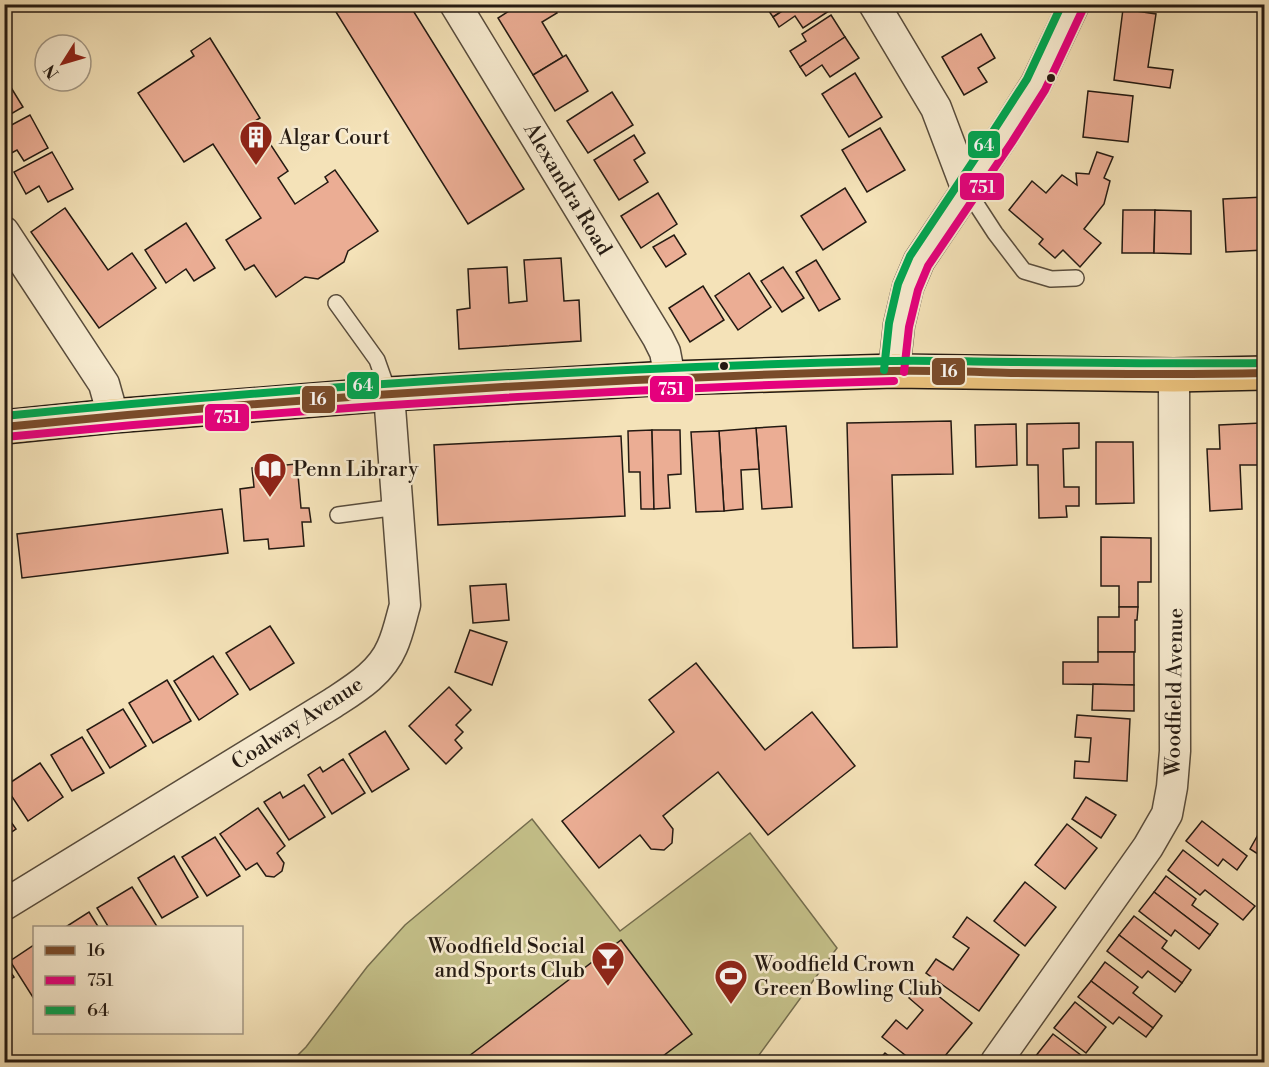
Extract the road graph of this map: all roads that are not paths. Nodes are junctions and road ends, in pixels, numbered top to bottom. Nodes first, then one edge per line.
1 (455, 4) edge
2 (874, 4) edge
3 (1074, 4) edge
4 (967, 190) junction
5 (4, 232) edge
6 (1076, 278) dead end
7 (336, 303) dead end
8 (894, 371) junction
9 (1264, 373) edge
10 (1174, 375) junction
11 (670, 378) junction
12 (389, 394) junction
13 (113, 416) junction
14 (4, 427) edge
15 (398, 507) junction
16 (338, 515) dead end
17 (4, 905) edge
18 (996, 1062) edge

1 - 11 street, Alexandra Road
2 - 4 street
3 - 4 street
4 - 6 lane
4 - 8 street
5 - 13 street
7 - 12 lane
8 - 10 highway
8 - 11 highway
9 - 10 highway
10 - 18 street, Woodfield Avenue
11 - 12 highway
12 - 13 highway
12 - 15 street, Coalway Avenue
13 - 14 highway
15 - 16 lane
15 - 17 street, Coalway Avenue

